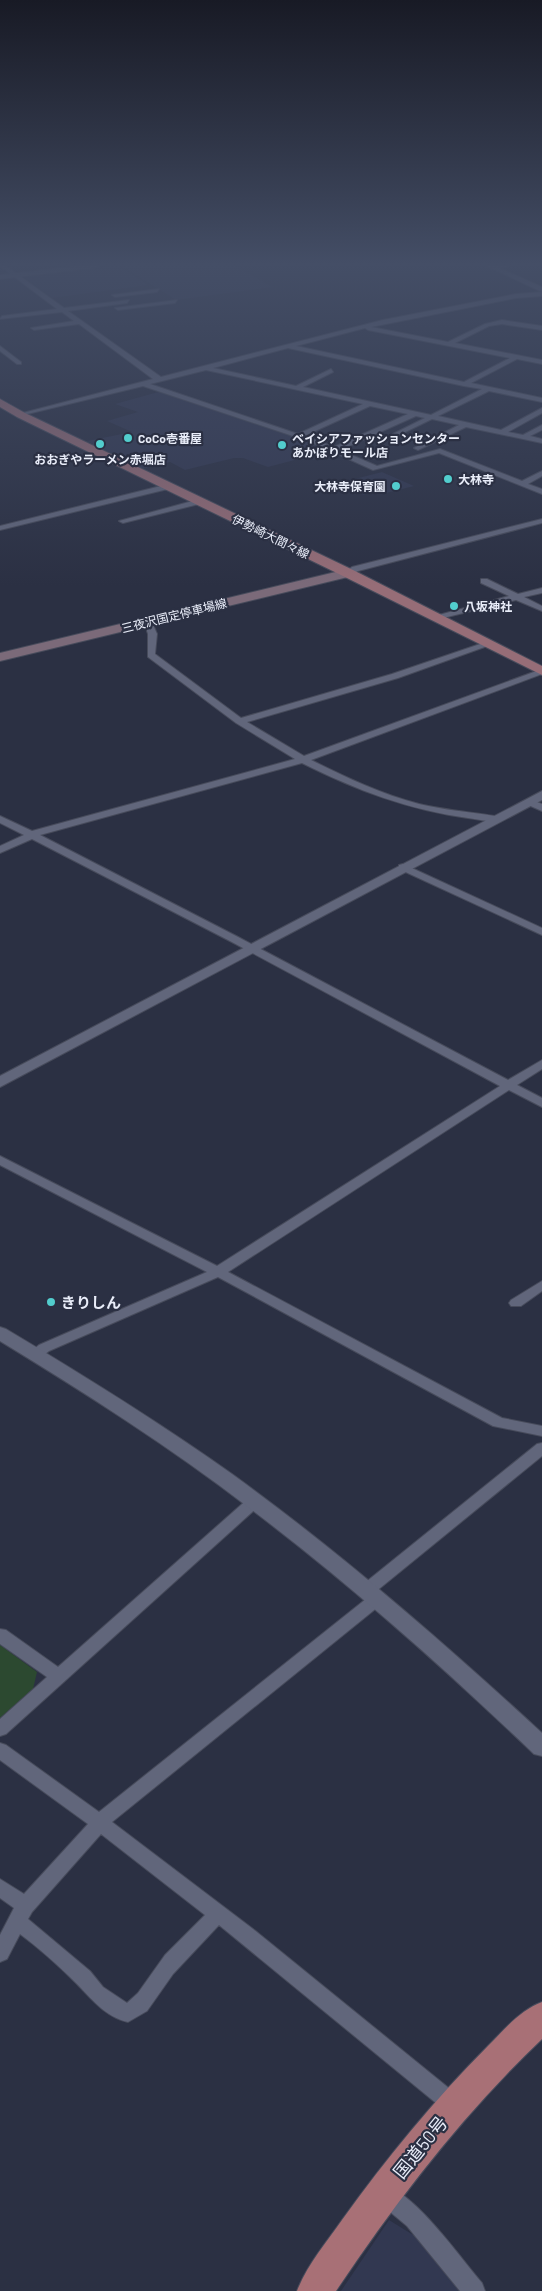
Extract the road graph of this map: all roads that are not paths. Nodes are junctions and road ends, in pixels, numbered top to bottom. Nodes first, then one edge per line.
1 (149, 373) edge
2 (183, 373) edge
3 (230, 373) edge
4 (329, 373) edge
5 (412, 373) edge
6 (485, 373) edge
7 (161, 379) junction
8 (144, 384) junction
9 (464, 384) junction
10 (296, 388) junction
11 (488, 389) junction
12 (542, 400) edge
13 (0, 402) edge
14 (368, 404) junction
15 (542, 410) edge
16 (414, 414) junction
17 (21, 415) junction
18 (430, 417) junction
19 (464, 425) junction
20 (542, 427) edge
21 (501, 432) junction
22 (395, 435) dead end
23 (298, 436) junction
24 (524, 437) junction
25 (542, 441) edge
26 (418, 448) dead end
27 (334, 450) junction
28 (542, 472) edge
29 (522, 484) junction
30 (169, 486) junction
31 (542, 492) edge
32 (200, 501) junction
33 (123, 521) dead end
34 (542, 521) edge
35 (0, 528) edge
36 (348, 573) junction
37 (484, 581) dead end
38 (542, 590) edge
39 (516, 597) junction
40 (542, 609) edge
41 (438, 618) junction
42 (148, 622) junction
43 (489, 644) junction
44 (0, 657) edge
45 (541, 671) edge
46 (241, 722) junction
47 (302, 760) junction
48 (542, 795) edge
49 (536, 805) edge
50 (0, 819) edge
51 (495, 819) junction
52 (32, 834) junction
53 (0, 850) edge
54 (404, 867) junction
55 (542, 932) edge
56 (250, 948) junction
57 (542, 1064) edge
58 (0, 1082) edge
59 (509, 1085) junction
60 (542, 1103) edge
61 (0, 1160) edge
62 (218, 1272) junction
63 (542, 1286) edge
64 (516, 1303) dead end
65 (0, 1333) edge
66 (35, 1354) junction
67 (542, 1431) edge
68 (542, 1448) edge
69 (255, 1501) junction
70 (372, 1594) junction
71 (0, 1635) edge
72 (59, 1676) junction
73 (0, 1729) edge
74 (542, 1747) edge
75 (0, 1750) edge
76 (100, 1823) junction
77 (0, 1887) edge
78 (21, 1914) junction
79 (218, 1914) junction
80 (0, 1953) edge
81 (542, 2017) edge
82 (454, 2105) junction
83 (383, 2193) junction
84 (315, 2291) edge
85 (474, 2291) edge

1 - 7 street
2 - 7 street
3 - 10 street
4 - 10 street
5 - 9 street
6 - 9 street
7 - 8 street
8 - 17 street
8 - 23 street
9 - 11 street
10 - 14 street
11 - 12 street
11 - 18 street
13 - 17 main road, 伊勢崎大間々線
14 - 16 street
14 - 23 street
15 - 21 street
16 - 18 street
16 - 27 street
17 - 30 main road, 伊勢崎大間々線
18 - 19 street
18 - 22 street
19 - 21 street
19 - 26 street
20 - 24 street
21 - 24 street
23 - 27 street
24 - 25 street
27 - 29 street
28 - 29 street
29 - 31 street
30 - 32 main road, 伊勢崎大間々線
30 - 35 street
32 - 33 street
32 - 36 main road, 伊勢崎大間々線
34 - 36 street
36 - 41 main road, 伊勢崎大間々線
36 - 42 main road, 三夜沢国定停車場線
37 - 39 street
38 - 39 street
39 - 40 street
39 - 41 street
41 - 43 main road, 伊勢崎大間々線
42 - 44 main road, 三夜沢国定停車場線
42 - 46 street
43 - 45 main road, 伊勢崎大間々線
43 - 46 street
45 - 47 street
46 - 47 street
47 - 51 street
47 - 52 street
48 - 49 street
49 - 51 street
50 - 52 street
51 - 54 street
52 - 53 street
52 - 56 street
54 - 55 street
54 - 56 street
56 - 58 street
56 - 59 street
57 - 59 street
59 - 60 street
59 - 62 street
61 - 62 street
62 - 66 street
62 - 67 street
63 - 64 street
65 - 66 street
66 - 69 street
68 - 70 street
69 - 70 street
69 - 72 street
70 - 74 street
70 - 76 street
71 - 72 street
72 - 73 street
75 - 76 street
76 - 78 street
76 - 79 street
77 - 78 street
78 - 79 street
78 - 80 street
79 - 82 street
81 - 82 highway, 国道50号
82 - 83 highway, 国道50号
83 - 84 highway, 国道50号
83 - 85 street

